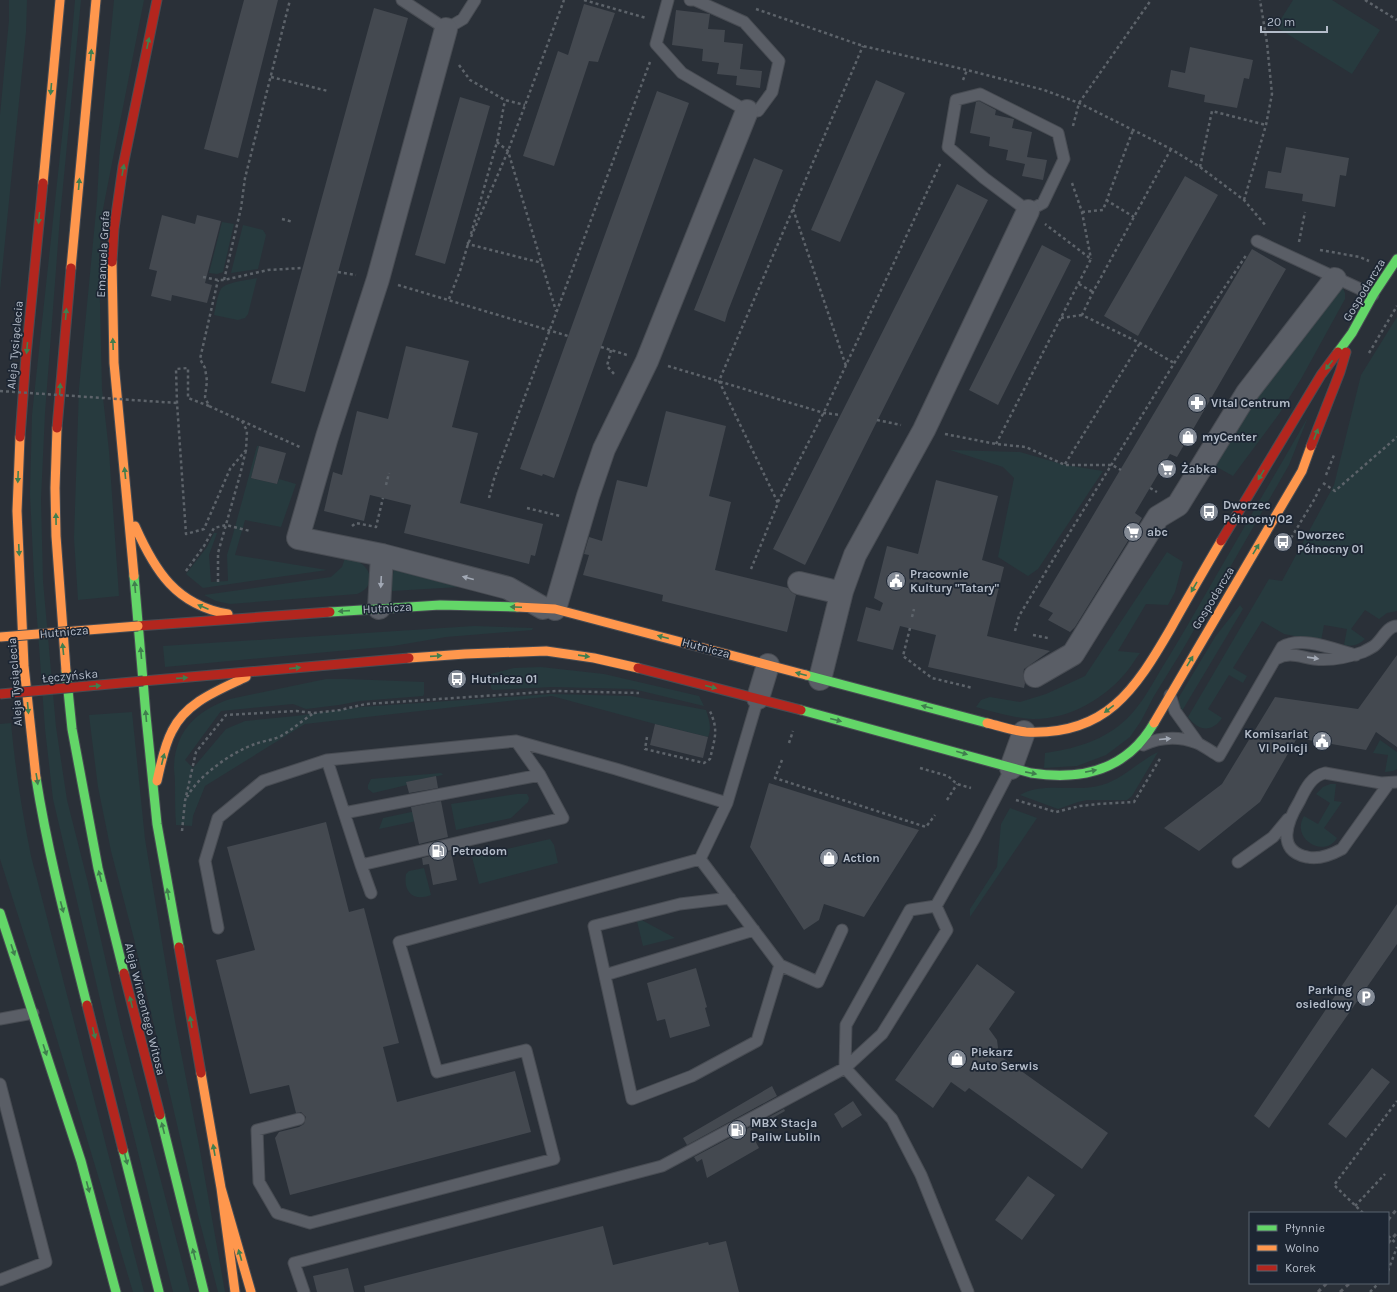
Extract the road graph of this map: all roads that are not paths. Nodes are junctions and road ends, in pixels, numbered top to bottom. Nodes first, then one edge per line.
1 (60, 0) edge
2 (96, 0) edge
3 (157, 0) edge
4 (402, 0) edge
5 (475, 0) edge
6 (668, 0) edge
7 (690, 0) edge
8 (49, 14) dead end
9 (444, 36) junction
10 (54, 50) junction
11 (747, 111) junction
12 (1028, 211) junction
13 (1256, 241) dead end
14 (1397, 259) edge
15 (1335, 279) junction
16 (1373, 295) junction
17 (1352, 333) junction
18 (128, 512) junction
19 (382, 555) junction
20 (799, 583) dead end
21 (833, 591) dead end
22 (379, 608) junction
23 (549, 609) junction
24 (241, 618) junction
25 (138, 626) junction
26 (1397, 626) edge
27 (0, 637) edge
28 (1356, 655) junction
29 (1276, 659) junction
30 (768, 665) junction
31 (256, 672) junction
32 (1035, 676) dead end
33 (820, 679) junction
34 (143, 681) junction
35 (0, 694) edge
36 (1170, 695) junction
37 (758, 698) junction
38 (1024, 732) junction
39 (516, 741) junction
40 (1198, 743) junction
41 (1134, 750) junction
42 (327, 760) junction
43 (1011, 768) junction
44 (540, 775) junction
45 (1393, 782) edge
46 (154, 797) junction
47 (727, 803) junction
48 (344, 813) junction
49 (1290, 818) junction
50 (700, 859) junction
51 (1238, 862) dead end
52 (360, 864) junction
53 (371, 893) dead end
54 (730, 898) junction
55 (936, 906) junction
56 (0, 913) edge
57 (218, 928) dead end
58 (754, 930) junction
59 (842, 930) dead end
60 (780, 965) junction
61 (605, 975) junction
62 (33, 1013) junction
63 (0, 1019) edge
64 (845, 1068) junction
65 (0, 1084) edge
66 (300, 1119) dead end
67 (221, 1188) junction
68 (0, 1280) edge
69 (116, 1292) edge
70 (159, 1292) edge
71 (204, 1292) edge
72 (235, 1292) edge
73 (251, 1292) edge
74 (304, 1292) edge
75 (968, 1292) edge

1 - 10 street, Aleja Tysiąclecia
71 -> 2 street, Aleja Wincentego Witosa
18 -> 3 street, Emanuela Grafa
4 - 9 lane
5 - 9 lane
6 - 11 lane
7 - 11 lane
8 - 10 street
9 - 19 street
10 -> 70 street, Aleja Tysiąclecia
11 - 23 street
12 - 12 lane
12 - 33 street
13 - 15 lane
14 - 16 street, Gospodarcza
15 - 16 lane
15 - 32 street
16 - 17 street, Gospodarcza
36 -> 17 street, Gospodarcza
17 -> 38 street, Gospodarcza
24 -> 18 street
25 -> 18 street, Emanuela Grafa
19 -> 22 street
23 -> 19 street
20 - 21 street
23 -> 22 street, Hutnicza
22 -> 24 street, Hutnicza
30 -> 23 street, Hutnicza
24 - 25 street, Hutnicza
25 - 27 street, Hutnicza, bridge
34 -> 25 street
26 - 28 lane
29 -> 28 lane
28 - 29 lane
29 - 40 lane
33 -> 30 street, Hutnicza
30 - 37 street
34 -> 31 street
31 -> 37 street
46 -> 31 street
38 -> 33 street, Hutnicza
35 -> 34 street, Łęczyńska, bridge
46 -> 34 street
36 - 40 lane
36 - 41 street, Gospodarcza
37 -> 43 street
37 - 47 lane
38 - 43 street
39 - 42 lane
39 - 44 lane
39 - 47 lane
41 -> 40 lane
43 -> 41 street, Gospodarcza
42 - 48 lane
42 - 57 lane
43 - 55 lane
44 - 48 lane
44 - 52 lane
45 - 49 lane
45 - 49 lane
67 -> 46 street
47 - 50 lane
48 - 52 lane
49 - 51 lane
50 - 54 lane
50 - 66 lane
52 - 53 lane
54 - 58 lane
54 - 61 lane
55 - 64 lane
55 - 64 lane
56 -> 62 street
58 - 60 lane
58 - 61 lane
59 - 60 lane
60 - 61 lane
62 - 63 lane
62 -> 69 street
64 - 74 lane
64 - 75 lane
65 - 68 lane
67 - 72 street
73 -> 67 street

